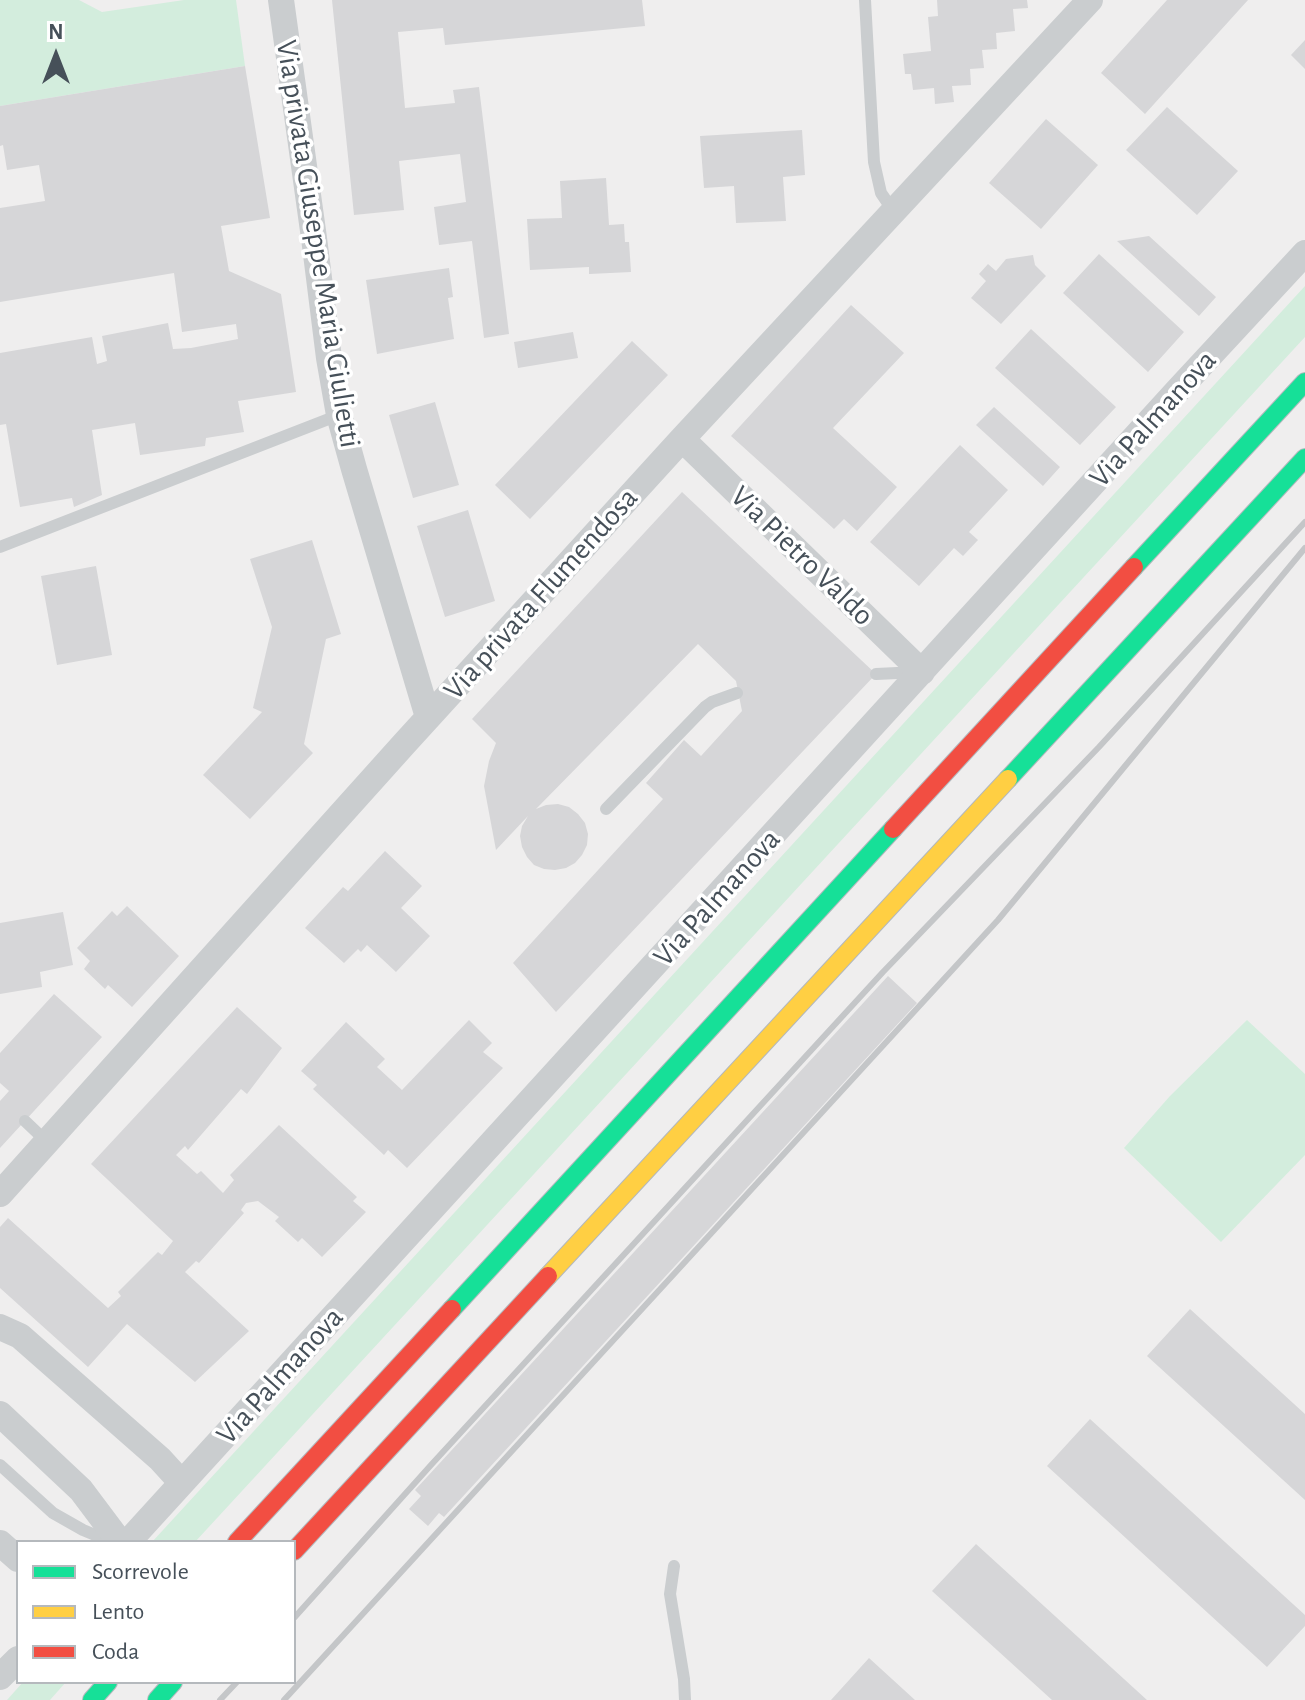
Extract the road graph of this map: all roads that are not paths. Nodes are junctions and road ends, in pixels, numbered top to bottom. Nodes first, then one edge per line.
1 (281, 0) edge
2 (865, 0) edge
3 (1090, 0) edge
4 (894, 212) junction
5 (1305, 253) edge
6 (1305, 382) edge
7 (339, 415) junction
8 (682, 439) junction
9 (1305, 458) edge
10 (0, 547) edge
11 (922, 672) junction
12 (876, 674) dead end
13 (737, 693) dead end
14 (428, 717) junction
15 (606, 809) dead end
16 (25, 1121) dead end
17 (47, 1142) junction
18 (0, 1194) edge
19 (0, 1327) edge
20 (0, 1414) edge
21 (0, 1465) edge
22 (181, 1482) junction
23 (107, 1540) edge
24 (118, 1540) edge
25 (130, 1540) edge
26 (239, 1540) edge
27 (0, 1543) edge
28 (296, 1549) edge
29 (16, 1557) edge
30 (674, 1566) dead end
31 (16, 1661) edge
32 (0, 1677) edge
33 (106, 1684) edge
34 (171, 1684) edge
35 (92, 1700) edge
36 (157, 1700) edge
37 (685, 1700) edge

1 - 7 street, Via privata Giuseppe Maria Giulietti
2 - 4 lane
3 - 4 street, Via privata Flumendosa
4 - 8 street, Via privata Flumendosa
5 - 11 street, Via Palmanova
6 - 26 highway
7 - 10 lane
7 - 14 street, Via privata Giuseppe Maria Giulietti
8 - 11 street, Via Pietro Valdo
8 - 14 street, Via privata Flumendosa
9 - 28 highway
11 - 12 lane
11 - 22 street, Via Palmanova
13 - 15 lane
14 - 17 street, Via privata Flumendosa
16 - 17 lane
17 - 18 street, Via privata Flumendosa
19 - 22 street
20 - 24 street
21 - 23 lane
22 - 25 street, Via Palmanova
27 - 29 street
30 - 37 lane
31 - 32 street
33 - 35 highway
34 - 36 highway

